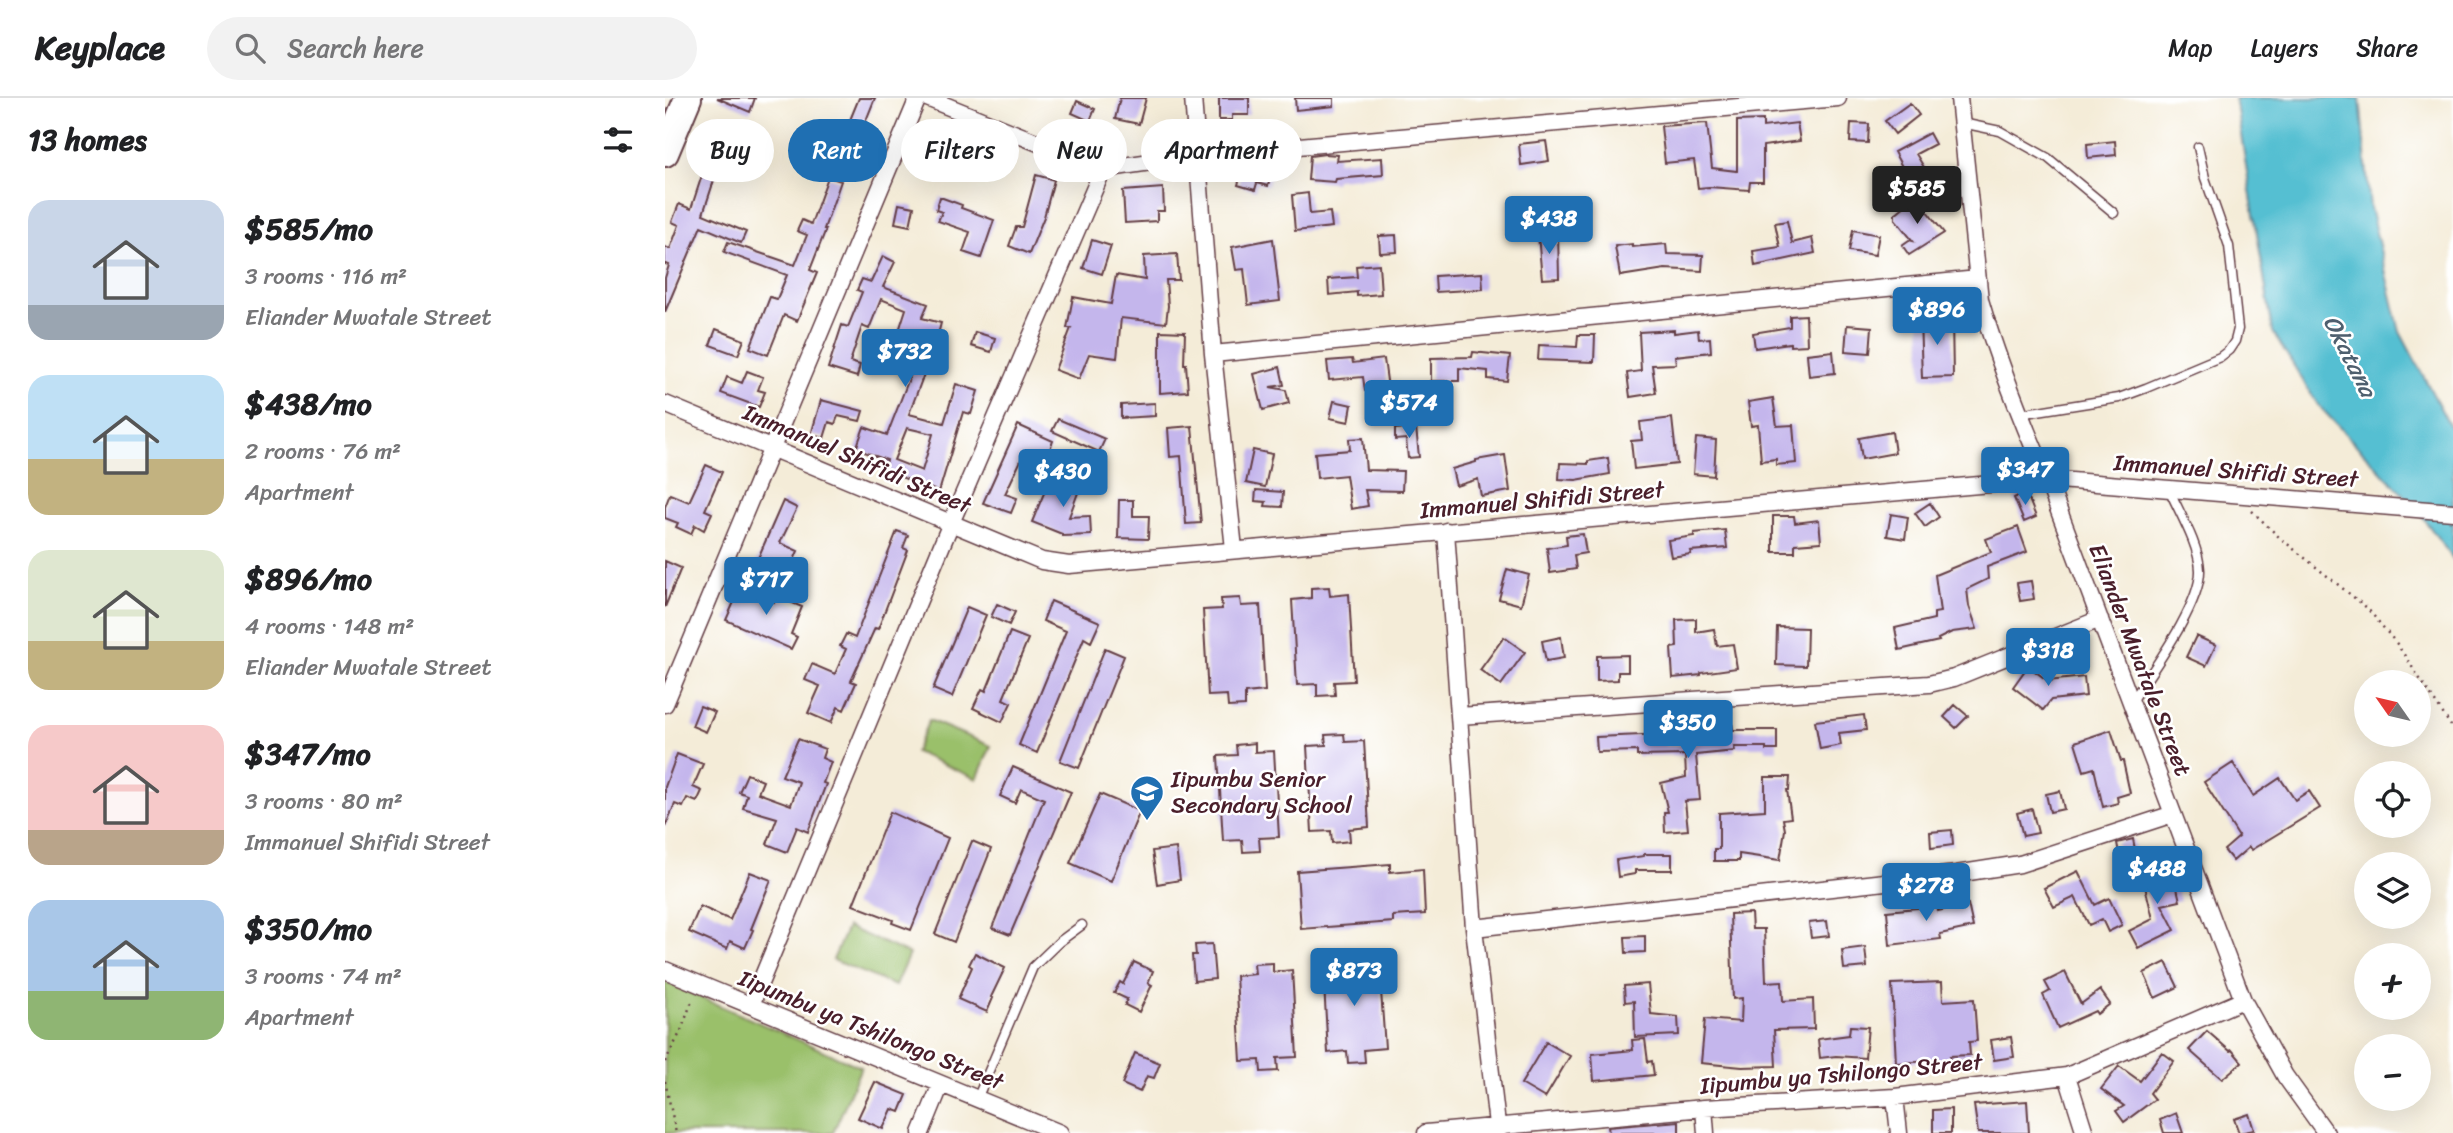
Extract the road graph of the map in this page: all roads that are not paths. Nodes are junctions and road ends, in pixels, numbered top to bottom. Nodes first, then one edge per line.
1 (688, 98) edge
2 (918, 98) edge
3 (927, 98) edge
4 (1193, 98) edge
5 (1838, 98) edge
6 (1959, 98) edge
7 (1195, 119) edge
8 (1962, 123) junction
9 (1033, 141) edge
10 (1302, 146) edge
11 (2198, 147) dead end
12 (665, 153) edge
13 (1097, 182) edge
14 (1200, 182) edge
15 (2114, 213) dead end
16 (1979, 279) junction
17 (1213, 354) junction
18 (665, 404) edge
19 (2019, 414) junction
20 (773, 449) junction
21 (2047, 479) junction
22 (2169, 489) junction
23 (2453, 512) edge
24 (951, 523) junction
25 (1447, 531) junction
26 (1234, 549) junction
27 (2100, 619) junction
28 (2131, 703) junction
29 (665, 704) edge
30 (1459, 716) junction
31 (2173, 814) junction
32 (1082, 925) dead end
33 (1474, 928) junction
34 (665, 970) edge
35 (2243, 1000) junction
36 (751, 1005) junction
37 (2067, 1076) junction
38 (941, 1084) junction
39 (1895, 1097) junction
40 (977, 1099) junction
41 (1704, 1108) junction
42 (1498, 1130) edge
43 (921, 1133) edge
44 (1060, 1133) edge
45 (1426, 1133) edge
46 (1706, 1133) edge
47 (1899, 1133) edge
48 (2085, 1133) edge
49 (2326, 1133) edge

1 - 12 main road
2 - 20 street
3 - 9 street
4 - 7 street
5 - 10 street
6 - 8 street, Eliander Mwatale Street
8 - 15 lane
8 - 16 street, Eliander Mwatale Street
11 - 19 lane
13 - 24 street
14 - 17 street
16 - 17 street
16 - 19 street, Eliander Mwatale Street
17 - 26 street
18 - 20 street, Immanuel Shifidi Street
19 - 21 street, Eliander Mwatale Street
20 - 24 street, Immanuel Shifidi Street
20 - 29 street
21 - 22 street, Immanuel Shifidi Street
21 - 25 street, Immanuel Shifidi Street
21 - 27 street, Eliander Mwatale Street
22 - 23 street, Immanuel Shifidi Street
22 - 28 lane
24 - 26 street, Immanuel Shifidi Street
24 - 36 street
25 - 26 street, Immanuel Shifidi Street
25 - 30 street
27 - 28 street, Eliander Mwatale Street
27 - 30 street
28 - 31 street, Eliander Mwatale Street
30 - 33 street
31 - 33 street
31 - 35 street, Eliander Mwatale Street
32 - 40 lane
33 - 42 street
34 - 36 street, Iipumbu ya Tshilongo Street
35 - 37 street, Iipumbu ya Tshilongo Street
35 - 49 street, Eliander Mwatale Street
36 - 38 street, Iipumbu ya Tshilongo Street
37 - 39 street, Iipumbu ya Tshilongo Street
37 - 48 street
38 - 40 street, Iipumbu ya Tshilongo Street
38 - 43 street
39 - 41 street, Iipumbu ya Tshilongo Street
39 - 47 street
40 - 44 street, Iipumbu ya Tshilongo Street
41 - 42 street, Iipumbu ya Tshilongo Street
41 - 46 street
42 - 45 street, Iipumbu ya Tshilongo Street

